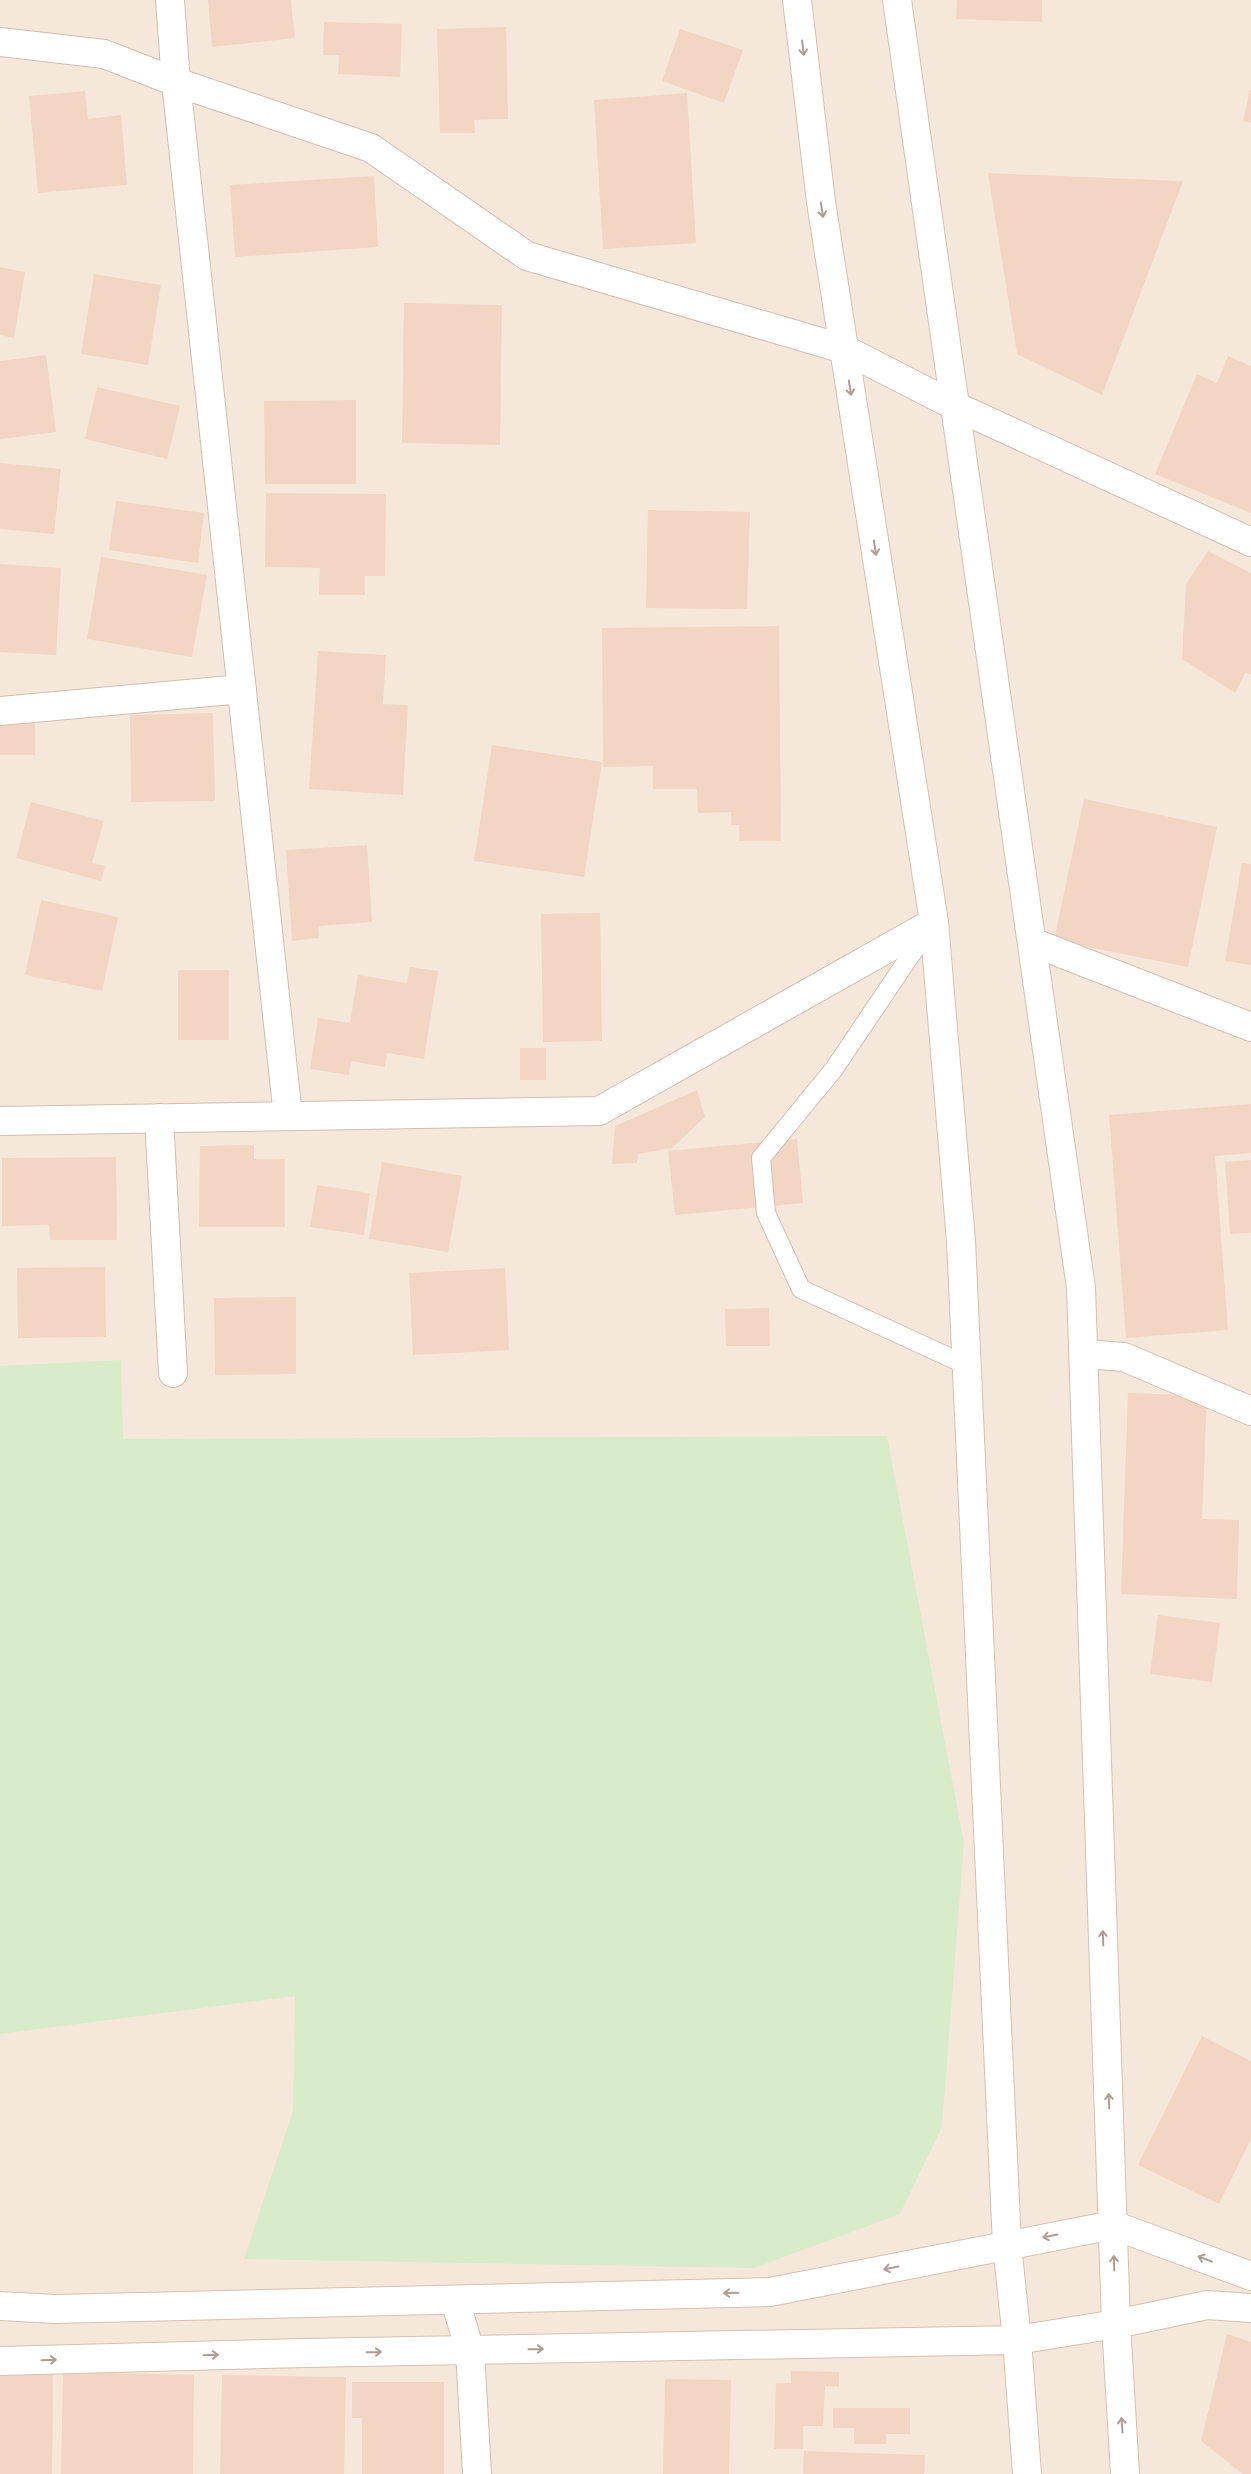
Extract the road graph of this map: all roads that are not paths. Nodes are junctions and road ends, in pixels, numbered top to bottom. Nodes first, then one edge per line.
1 (170, 0) edge
2 (797, 0) edge
3 (897, 0) edge
4 (0, 42) edge
5 (176, 82) junction
6 (844, 349) junction
7 (955, 406) junction
8 (1251, 542) edge
9 (242, 689) junction
10 (0, 711) edge
11 (934, 922) junction
12 (1032, 942) junction
13 (1251, 1027) edge
14 (288, 1116) junction
15 (159, 1118) junction
16 (0, 1121) edge
17 (1084, 1354) junction
18 (966, 1364) junction
19 (174, 1373) dead end
20 (1251, 1411) edge
21 (1113, 2225) junction
22 (1007, 2245) junction
23 (1251, 2276) edge
24 (456, 2300) junction
25 (0, 2306) edge
26 (1251, 2308) edge
27 (1116, 2324) junction
28 (1017, 2340) junction
29 (470, 2351) junction
30 (0, 2361) edge
31 (478, 2474) edge
32 (1027, 2474) edge
33 (1125, 2474) edge

1 - 5 street
2 -> 6 street
3 - 7 street
4 - 5 street
5 - 6 street
5 - 9 street
6 - 7 street
6 -> 11 street
7 - 8 street
7 - 12 street
9 - 10 street
9 - 14 street
11 - 14 street
11 - 18 street
11 - 18 lane
12 - 13 street
12 - 17 street
14 - 15 street
15 - 16 street
15 - 19 street
17 - 20 street
21 -> 17 street
18 - 22 street
21 -> 22 street
23 -> 21 street
27 -> 21 street
22 -> 24 street
22 - 28 street
24 - 25 street
24 - 29 street
26 - 27 street
27 - 28 street
33 -> 27 street
29 -> 28 street
28 - 32 street
30 -> 29 street
29 - 31 street

